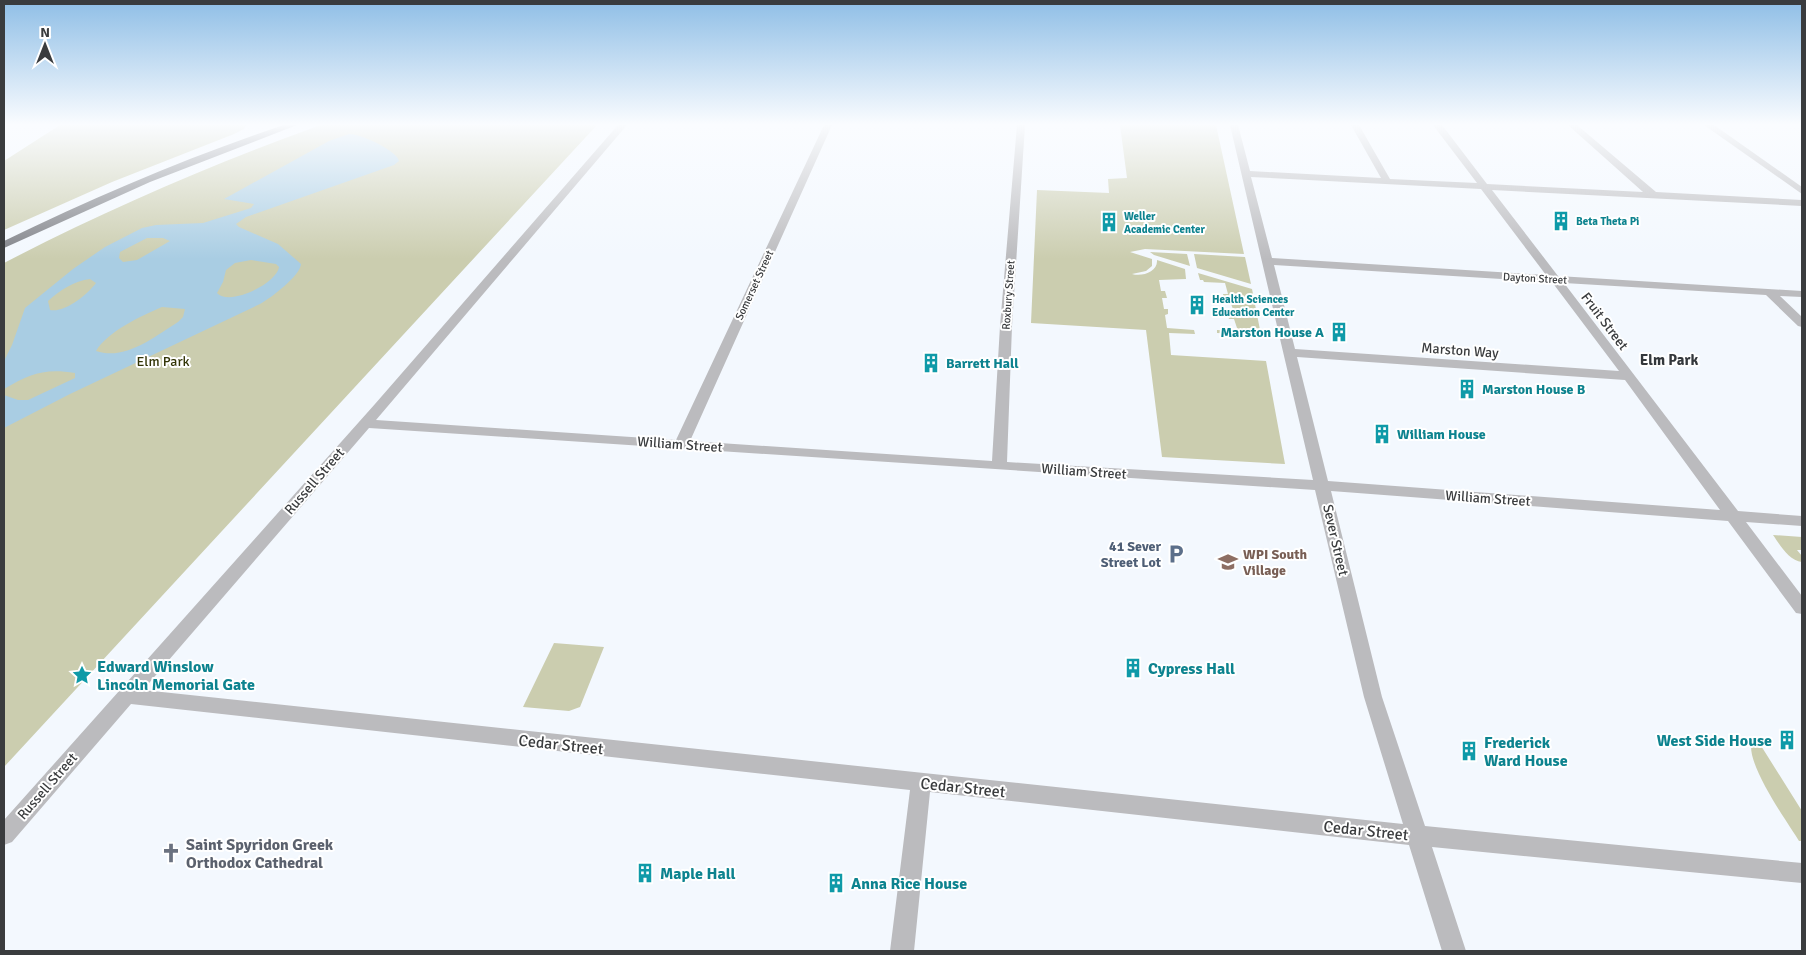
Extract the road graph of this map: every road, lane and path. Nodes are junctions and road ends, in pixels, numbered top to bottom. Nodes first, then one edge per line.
1 (171, 170) edge
2 (585, 170) edge
3 (808, 170) edge
4 (1018, 170) edge
5 (1245, 170) edge
6 (1381, 170) edge
7 (1470, 170) edge
8 (1624, 170) edge
9 (1771, 170) edge
10 (1246, 174) junction
11 (1388, 181) junction
12 (1482, 186) junction
13 (1802, 191) edge
14 (1653, 195) junction
15 (1802, 203) edge
16 (4, 245) edge
17 (1267, 261) junction
18 (1554, 279) junction
19 (1769, 292) junction
20 (1802, 294) edge
21 (1802, 323) edge
22 (1290, 353) junction
23 (1628, 376) junction
24 (365, 424) junction
25 (681, 445) junction
26 (999, 466) junction
27 (1323, 487) junction
28 (1732, 515) junction
29 (1802, 521) edge
30 (1802, 608) edge
31 (125, 696) junction
32 (921, 783) junction
33 (4, 835) edge
34 (1417, 836) junction
35 (1802, 873) edge
36 (902, 951) edge
37 (1454, 951) edge

1 - 16 highway
2 - 24 street, Russell Street
3 - 25 street, Somerset Street
4 - 26 street, Roxbury Street
5 - 10 street, Sever Street
6 - 11 street
7 - 12 street, Fruit Street
8 - 14 street
9 - 13 street
10 - 11 street
10 - 17 street, Sever Street
11 - 12 street
12 - 14 street
12 - 18 street, Fruit Street
14 - 15 street
17 - 18 street, Dayton Street
17 - 22 street, Sever Street
18 - 19 street, Dayton Street
18 - 23 street, Fruit Street
19 - 20 street, Dayton Street
19 - 21 street
22 - 23 street, Marston Way
22 - 27 street, Sever Street
23 - 28 street, Fruit Street
24 - 25 street, William Street
24 - 31 street, Russell Street
25 - 26 street, William Street
26 - 27 street, William Street
27 - 28 street, William Street
27 - 34 street, Sever Street
28 - 29 street, William Street
28 - 30 street, Fruit Street
31 - 32 street, Cedar Street
31 - 33 street, Russell Street
32 - 34 street, Cedar Street
32 - 36 street
34 - 35 street, Cedar Street
34 - 37 street, Sever Street

